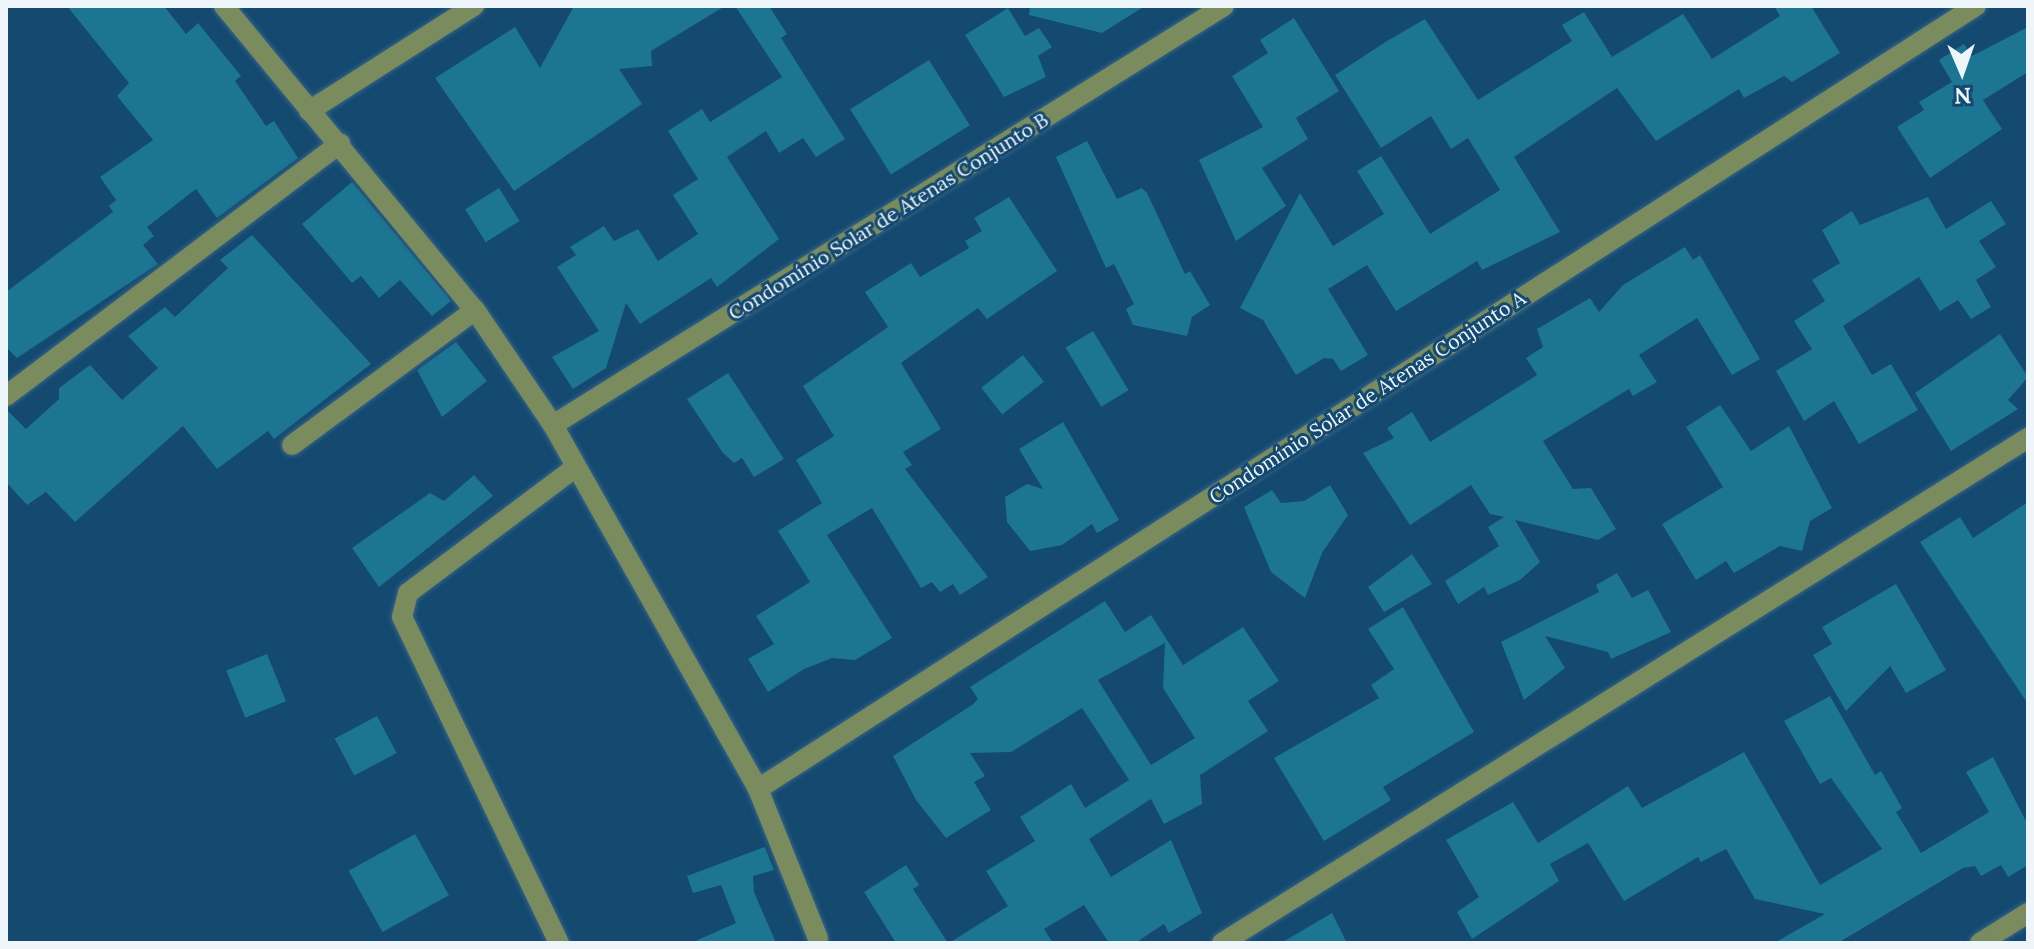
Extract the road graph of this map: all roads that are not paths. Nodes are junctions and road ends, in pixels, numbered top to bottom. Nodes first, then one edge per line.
1 (224, 6) edge
2 (474, 6) edge
3 (1224, 6) edge
4 (1976, 6) edge
5 (309, 111) junction
6 (340, 143) junction
7 (475, 310) junction
8 (6, 396) edge
9 (553, 425) junction
10 (2028, 438) edge
11 (292, 445) dead end
12 (576, 467) junction
13 (758, 789) junction
14 (2028, 913) edge
15 (818, 938) dead end
16 (559, 943) edge
17 (1222, 943) edge
18 (1980, 943) edge

1 - 5 street
2 - 5 street
3 - 9 street, Condomínio Solar de Atenas Conjunto B
4 - 13 street, Condomínio Solar de Atenas Conjunto A
5 - 6 street
6 - 7 street
6 - 8 street
7 - 9 street
7 - 11 street
9 - 12 street
10 - 17 street
12 - 13 street
12 - 16 street
13 - 15 street
14 - 18 street

